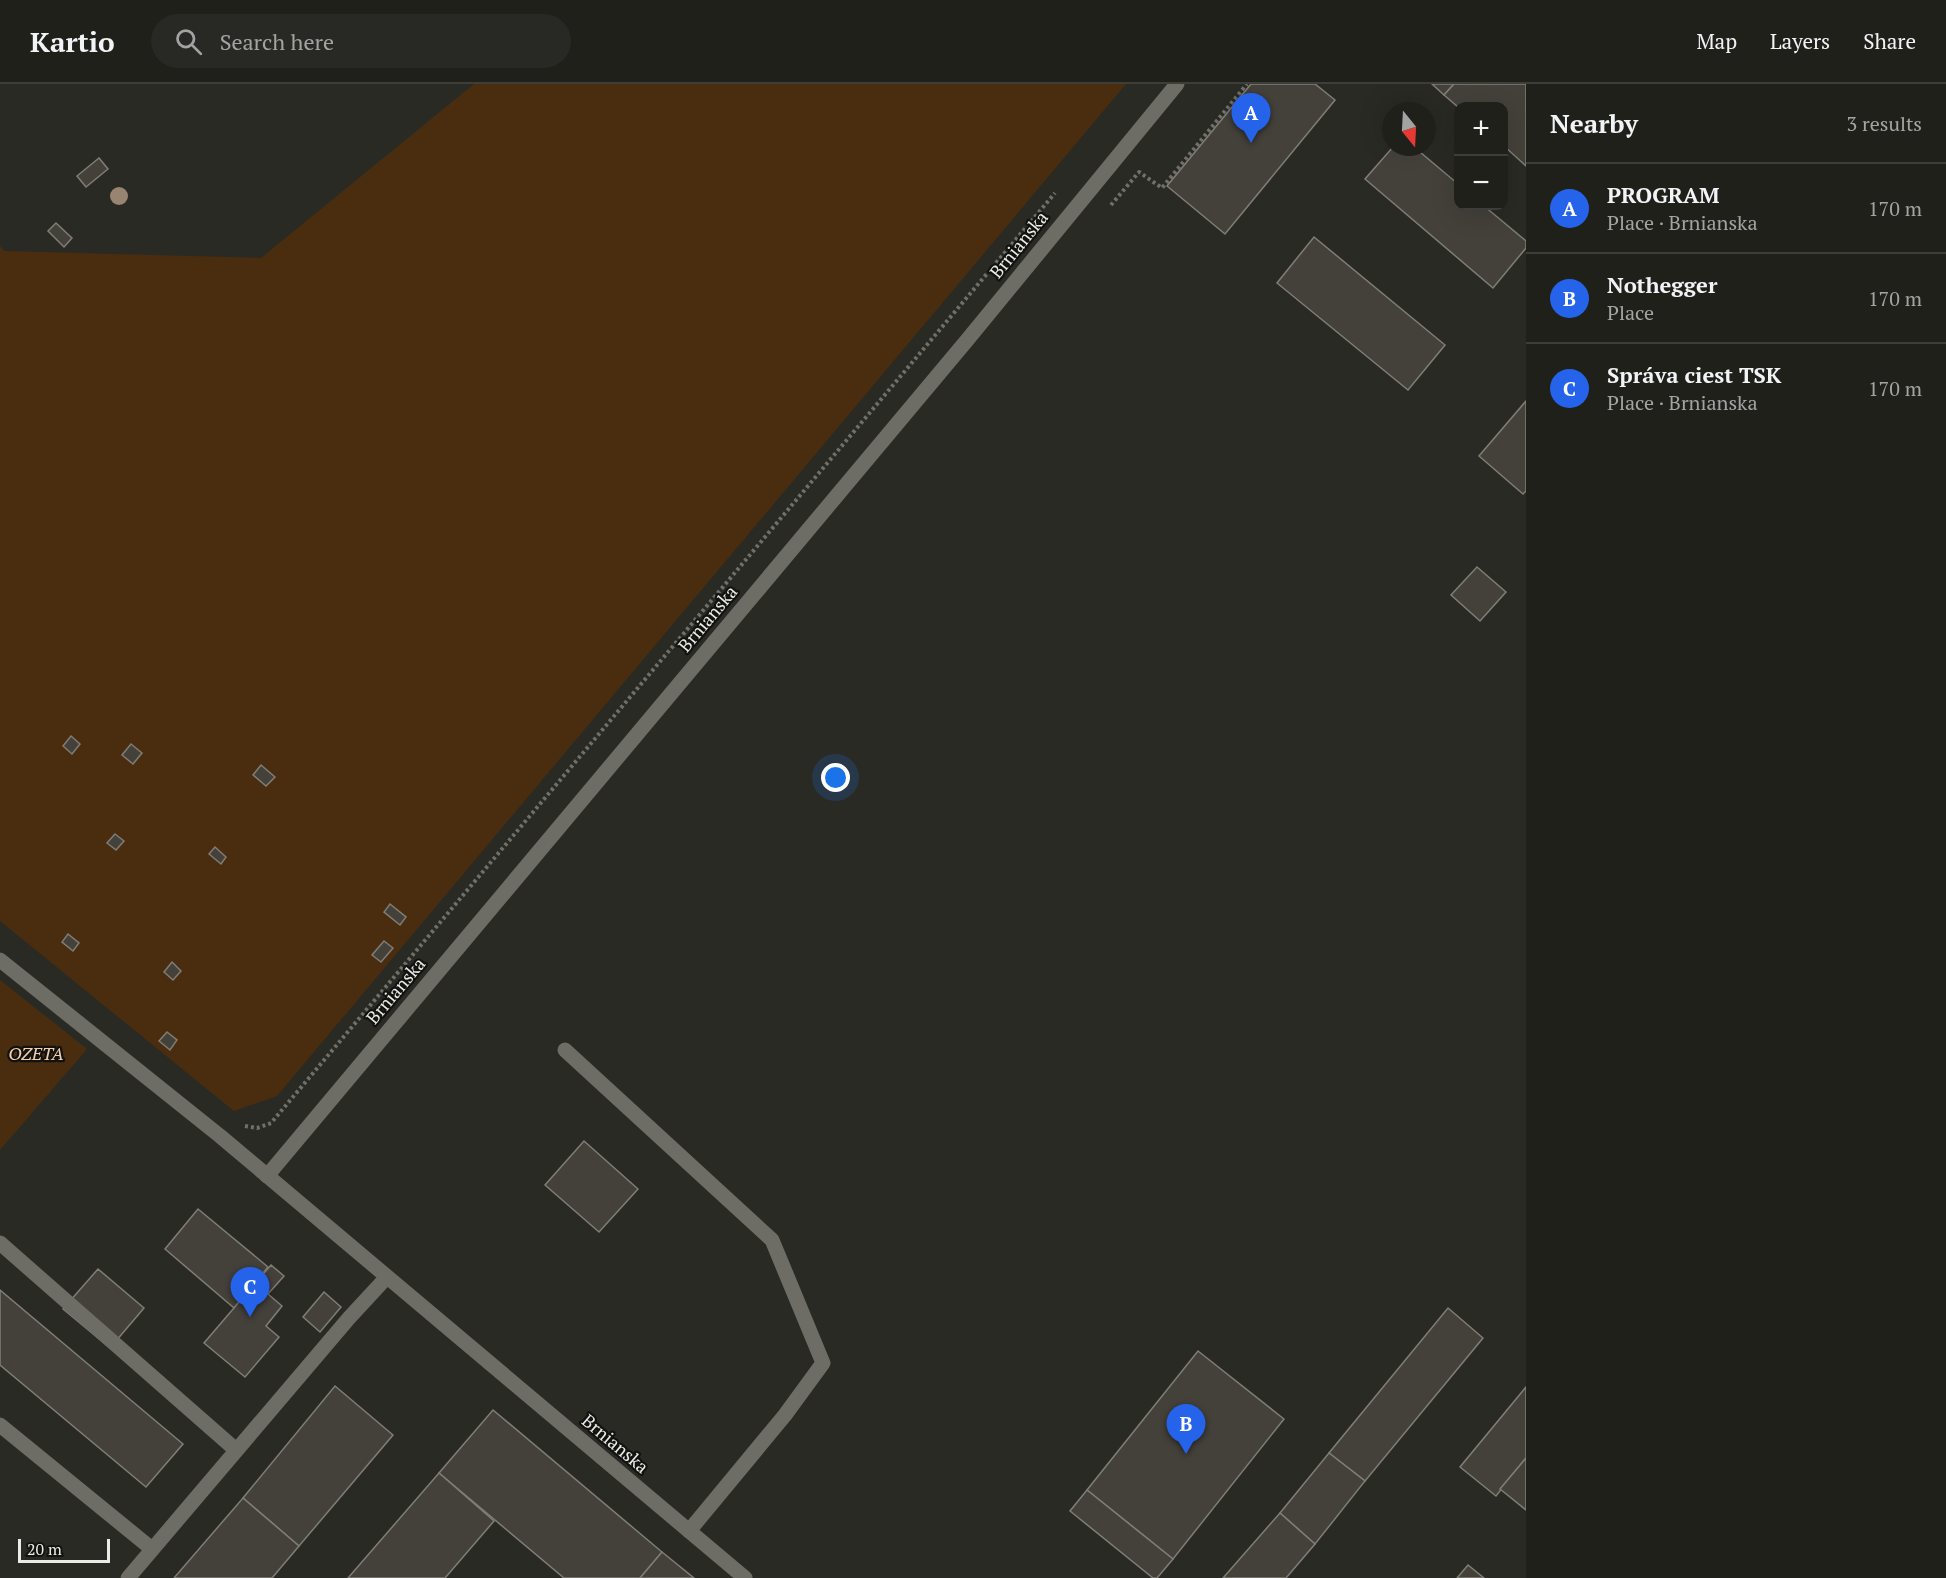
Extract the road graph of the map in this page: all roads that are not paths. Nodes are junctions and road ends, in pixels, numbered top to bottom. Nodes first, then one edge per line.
1 (1177, 84) edge
2 (0, 960) edge
3 (565, 1050) dead end
4 (267, 1176) junction
5 (0, 1243) edge
6 (386, 1278) junction
7 (0, 1424) edge
8 (236, 1450) junction
9 (689, 1532) junction
10 (152, 1549) junction
11 (128, 1578) edge
12 (745, 1578) edge

1 - 4 street, Brnianska
2 - 4 street, Brnianska
3 - 9 street
4 - 6 street, Brnianska
5 - 8 street
6 - 8 street
6 - 9 street, Brnianska
7 - 10 street
8 - 10 street
9 - 12 street, Brnianska
10 - 11 street

